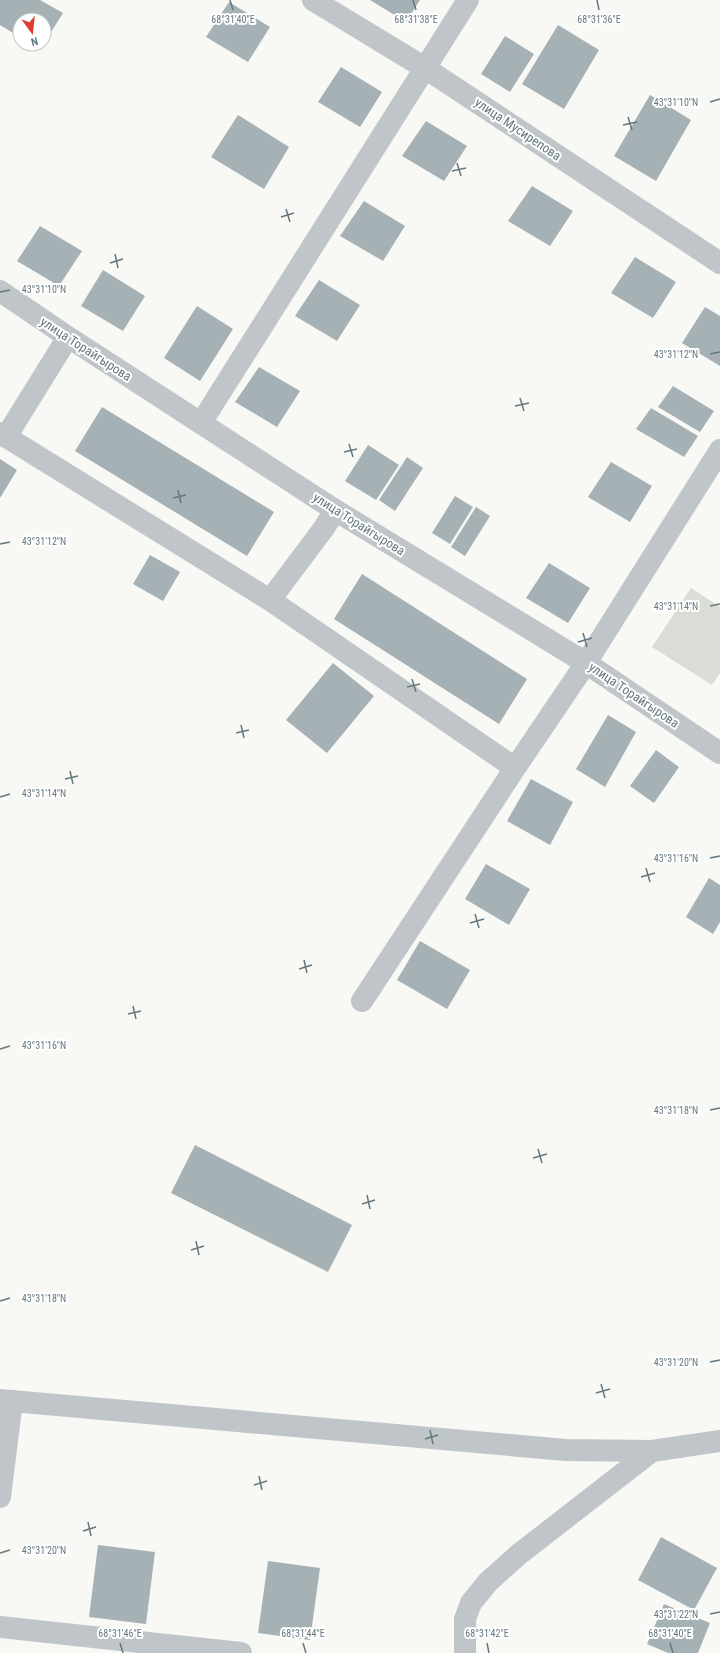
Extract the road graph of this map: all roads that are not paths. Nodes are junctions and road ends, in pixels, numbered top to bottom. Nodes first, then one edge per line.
1 (314, 0) edge
2 (468, 0) edge
3 (425, 68) junction
4 (720, 263) edge
5 (0, 291) edge
6 (68, 337) junction
7 (201, 423) junction
8 (3, 435) edge
9 (720, 450) edge
10 (335, 510) junction
11 (270, 600) junction
12 (586, 663) junction
13 (720, 753) edge
14 (515, 768) junction
15 (362, 1001) dead end
16 (6, 1401) edge
17 (720, 1441) edge
18 (652, 1451) junction
19 (0, 1497) edge
20 (0, 1627) edge
21 (241, 1653) edge
22 (465, 1653) edge

1 - 3 street, улица Мусирепова
2 - 3 street
3 - 4 street, улица Мусирепова
3 - 7 street
5 - 6 street, улица Торайгырова
6 - 7 street, улица Торайгырова
6 - 8 street
7 - 10 street, улица Торайгырова
8 - 11 street
9 - 12 street
10 - 11 street
10 - 12 street, улица Торайгырова
11 - 14 street
12 - 13 street, улица Торайгырова
12 - 14 street
14 - 15 street
16 - 18 street
16 - 19 street
17 - 18 street
18 - 22 street
20 - 21 street

